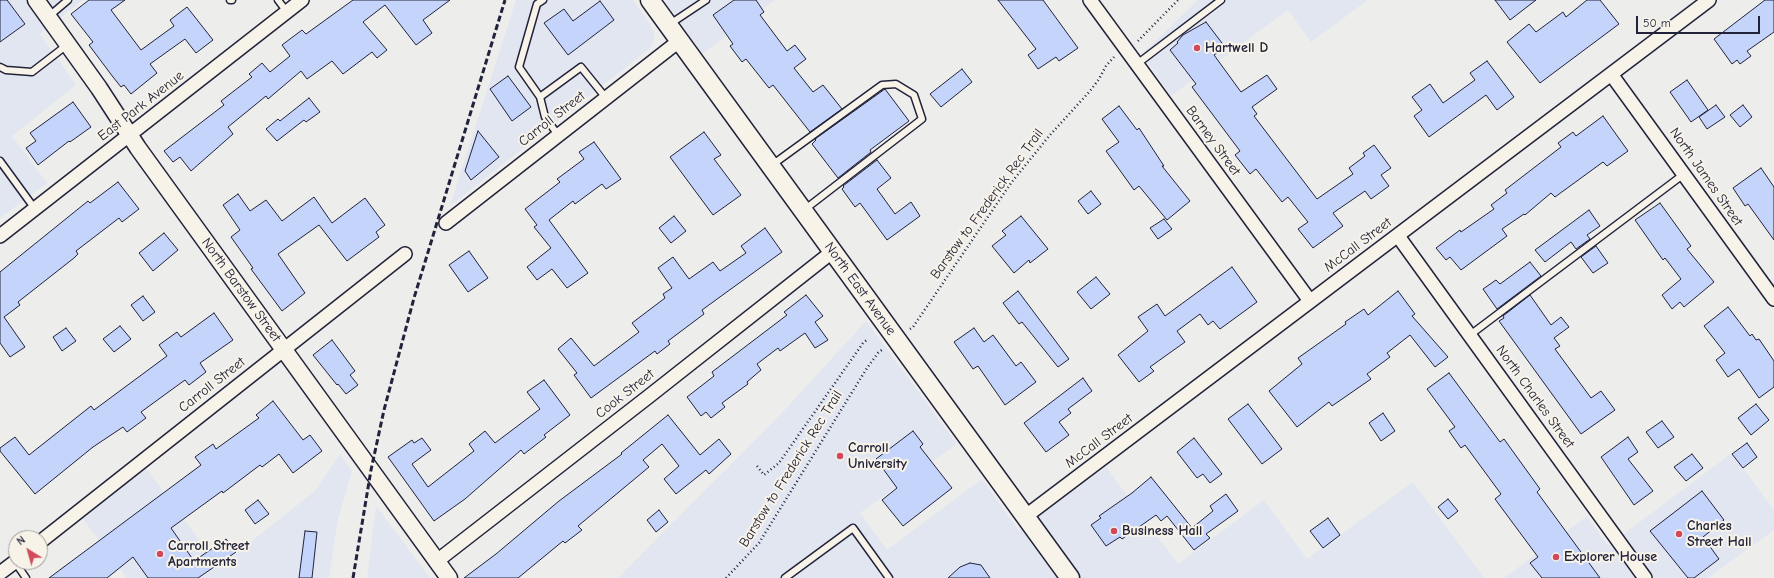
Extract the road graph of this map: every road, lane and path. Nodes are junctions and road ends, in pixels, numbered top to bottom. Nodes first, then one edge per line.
1 (36, 0) edge
2 (68, 0) edge
3 (278, 0) edge
4 (302, 0) edge
5 (543, 0) edge
6 (650, 0) edge
7 (706, 0) edge
8 (1090, 0) edge
9 (1178, 0) edge
10 (1220, 0) edge
11 (1709, 0) edge
12 (287, 12) junction
13 (48, 17) junction
14 (668, 25) junction
15 (679, 41) junction
16 (1134, 43) dead end
17 (68, 44) junction
18 (1118, 55) dead end
19 (1138, 64) junction
20 (0, 67) edge
21 (1611, 74) junction
22 (540, 97) junction
23 (606, 98) junction
24 (558, 134) junction
25 (129, 135) junction
26 (0, 161) edge
27 (770, 166) junction
28 (1684, 174) junction
29 (35, 209) junction
30 (803, 211) junction
31 (446, 223) dead end
32 (3, 231) edge
33 (1398, 236) junction
34 (832, 252) junction
35 (405, 254) dead end
36 (1774, 299) edge
37 (1310, 301) junction
38 (906, 332) dead end
39 (1470, 335) junction
40 (868, 339) dead end
41 (885, 348) dead end
42 (283, 350) junction
43 (757, 466) dead end
44 (1026, 516) junction
45 (48, 536) edge
46 (436, 561) junction
47 (8, 567) edge
48 (0, 573) edge
49 (449, 578) edge
50 (726, 578) edge
51 (785, 578) edge
52 (889, 578) edge
53 (1070, 578) edge
54 (1645, 578) edge

1 - 13 street, North Barstow Street
2 - 13 lane
3 - 12 lane
4 - 12 street, East Park Avenue
5 - 22 lane
6 - 14 main road, North East Avenue
7 - 14 lane
8 - 19 street, Barney Street
9 - 16 path
10 - 19 lane
11 - 21 street, McCall Street
12 - 25 street, East Park Avenue
13 - 17 street, North Barstow Street
14 - 15 main road, North East Avenue
15 - 23 street, Carroll Street
15 - 27 main road, North East Avenue
17 - 20 lane
17 - 25 street, North Barstow Street
18 - 38 path, Barstow to Frederick Rec Trail
19 - 37 street, Barney Street
21 - 28 street, North James Street
21 - 33 street, McCall Street
22 - 23 lane
22 - 24 lane
23 - 24 street, Carroll Street
24 - 31 street, Carroll Street
25 - 29 street, East Park Avenue
25 - 42 street, North Barstow Street
26 - 29 lane
27 - 30 main road, North East Avenue
27 - 30 lane
28 - 36 street, North James Street
28 - 39 lane
29 - 32 street, East Park Avenue
30 - 34 main road, North East Avenue
33 - 37 street, McCall Street
33 - 39 street, North Charles Street
34 - 44 main road, North East Avenue
34 - 46 street, Cook Street
35 - 42 street, Carroll Street
37 - 44 street, McCall Street
39 - 54 street, North Charles Street
40 - 43 path
41 - 50 path, Barstow to Frederick Rec Trail
42 - 45 street, Carroll Street
42 - 46 street, North Barstow Street
44 - 53 main road, North East Avenue
46 - 49 street, North Barstow Street
47 - 48 street
51 - 52 lane

